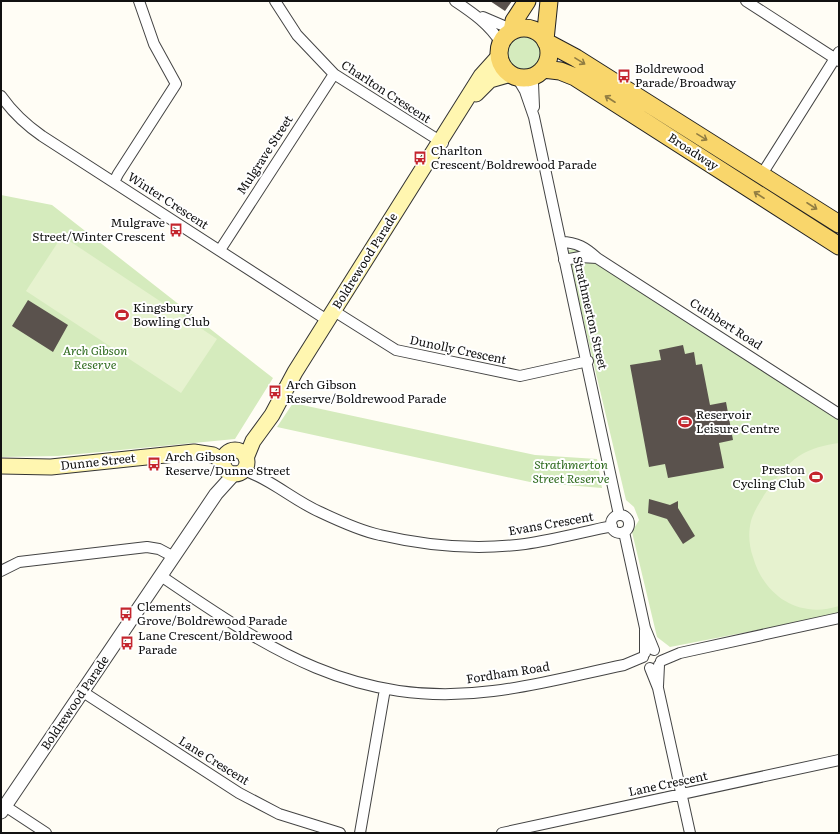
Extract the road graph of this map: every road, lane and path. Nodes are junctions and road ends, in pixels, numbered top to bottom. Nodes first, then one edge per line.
1 (139, 1) edge
2 (275, 1) edge
3 (455, 1) edge
4 (526, 1) edge
5 (549, 1) edge
6 (746, 1) edge
7 (475, 14) junction
8 (506, 40) junction
9 (546, 41) junction
10 (838, 57) edge
11 (539, 72) junction
12 (334, 74) junction
13 (513, 75) junction
14 (1, 96) edge
15 (534, 117) junction
16 (677, 122) junction
17 (677, 142) junction
18 (439, 145) junction
19 (762, 174) junction
20 (114, 182) junction
21 (839, 224) edge
22 (561, 242) junction
23 (839, 246) edge
24 (220, 250) junction
25 (597, 258) junction
26 (564, 260) junction
27 (330, 315) junction
28 (588, 362) junction
29 (839, 414) edge
30 (236, 462) junction
31 (1, 466) edge
32 (620, 515) junction
33 (612, 526) junction
34 (624, 532) junction
35 (174, 558) junction
36 (1, 571) edge
37 (161, 576) junction
38 (839, 618) edge
39 (652, 659) junction
40 (385, 689) junction
41 (82, 692) junction
42 (839, 760) edge
43 (681, 794) junction
44 (3, 809) edge
45 (46, 833) edge
46 (340, 833) edge
47 (360, 833) edge
48 (502, 833) edge
49 (690, 833) edge

1 - 20 street
2 - 12 street, Charlton Crescent
3 - 7 street
4 - 8 main road, Boldrewood Parade
5 - 9 main road
6 - 10 street
7 - 8 street
7 - 8 street
8 - 9 main road
8 - 13 main road
8 - 18 main road, Boldrewood Parade
9 - 11 main road
9 -> 16 main road, Broadway
10 - 19 street
11 - 13 main road
11 - 15 street, Strathmerton Street
17 -> 11 main road, Broadway
12 - 18 street, Charlton Crescent
12 - 24 street, Mulgrave Street
13 - 15 street, Strathmerton Street
13 - 18 main road, Boldrewood Parade
14 - 20 street, Winter Crescent
15 - 22 street, Strathmerton Street
16 - 17 main road
16 -> 19 main road, Broadway
23 -> 17 main road, Broadway
18 - 27 main road, Boldrewood Parade
19 -> 21 main road, Broadway
20 - 24 street, Winter Crescent
22 - 25 street, Cuthbert Road
22 - 26 street, Strathmerton Street
24 - 27 street, Winter Crescent
25 - 26 street
25 - 29 street, Cuthbert Road
26 - 28 street, Strathmerton Street
27 - 28 street, Dunolly Crescent
27 - 30 main road, Boldrewood Parade
28 - 32 street, Strathmerton Street
30 - 31 main road, Dunne Street
30 - 33 street, Evans Crescent
30 - 35 street, Boldrewood Parade
32 - 33 street
32 - 34 street
33 - 34 street
34 - 39 street
35 - 36 street
35 - 37 street, Boldrewood Parade
37 - 40 street, Fordham Road
37 - 41 street, Boldrewood Parade
38 - 39 street, Fordham Road
39 - 40 street, Fordham Road
39 - 43 street
40 - 47 street
41 - 44 street, Boldrewood Parade
41 - 46 street, Lane Crescent
42 - 43 street, Lane Crescent
43 - 48 street, Lane Crescent
43 - 49 street
44 - 45 street

